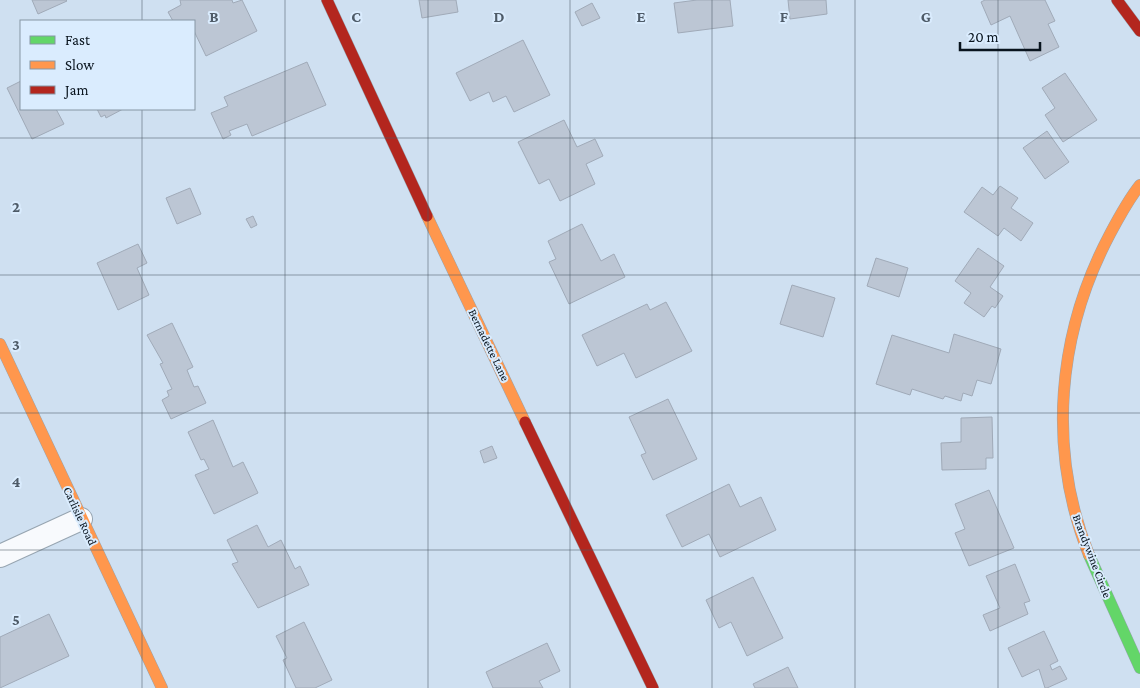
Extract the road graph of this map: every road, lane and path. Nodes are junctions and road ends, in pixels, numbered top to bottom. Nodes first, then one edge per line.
1 (326, 0) edge
2 (1116, 0) edge
3 (1140, 31) edge
4 (1140, 185) edge
5 (0, 344) edge
6 (81, 519) junction
7 (0, 556) edge
8 (1140, 668) edge
9 (162, 688) edge
10 (653, 688) edge

1 - 10 street, Bernadette Lane
2 - 3 street
4 - 8 street, Brandywine Circle
5 - 6 street, Carlisle Road
6 - 7 street
6 - 9 street, Carlisle Road

